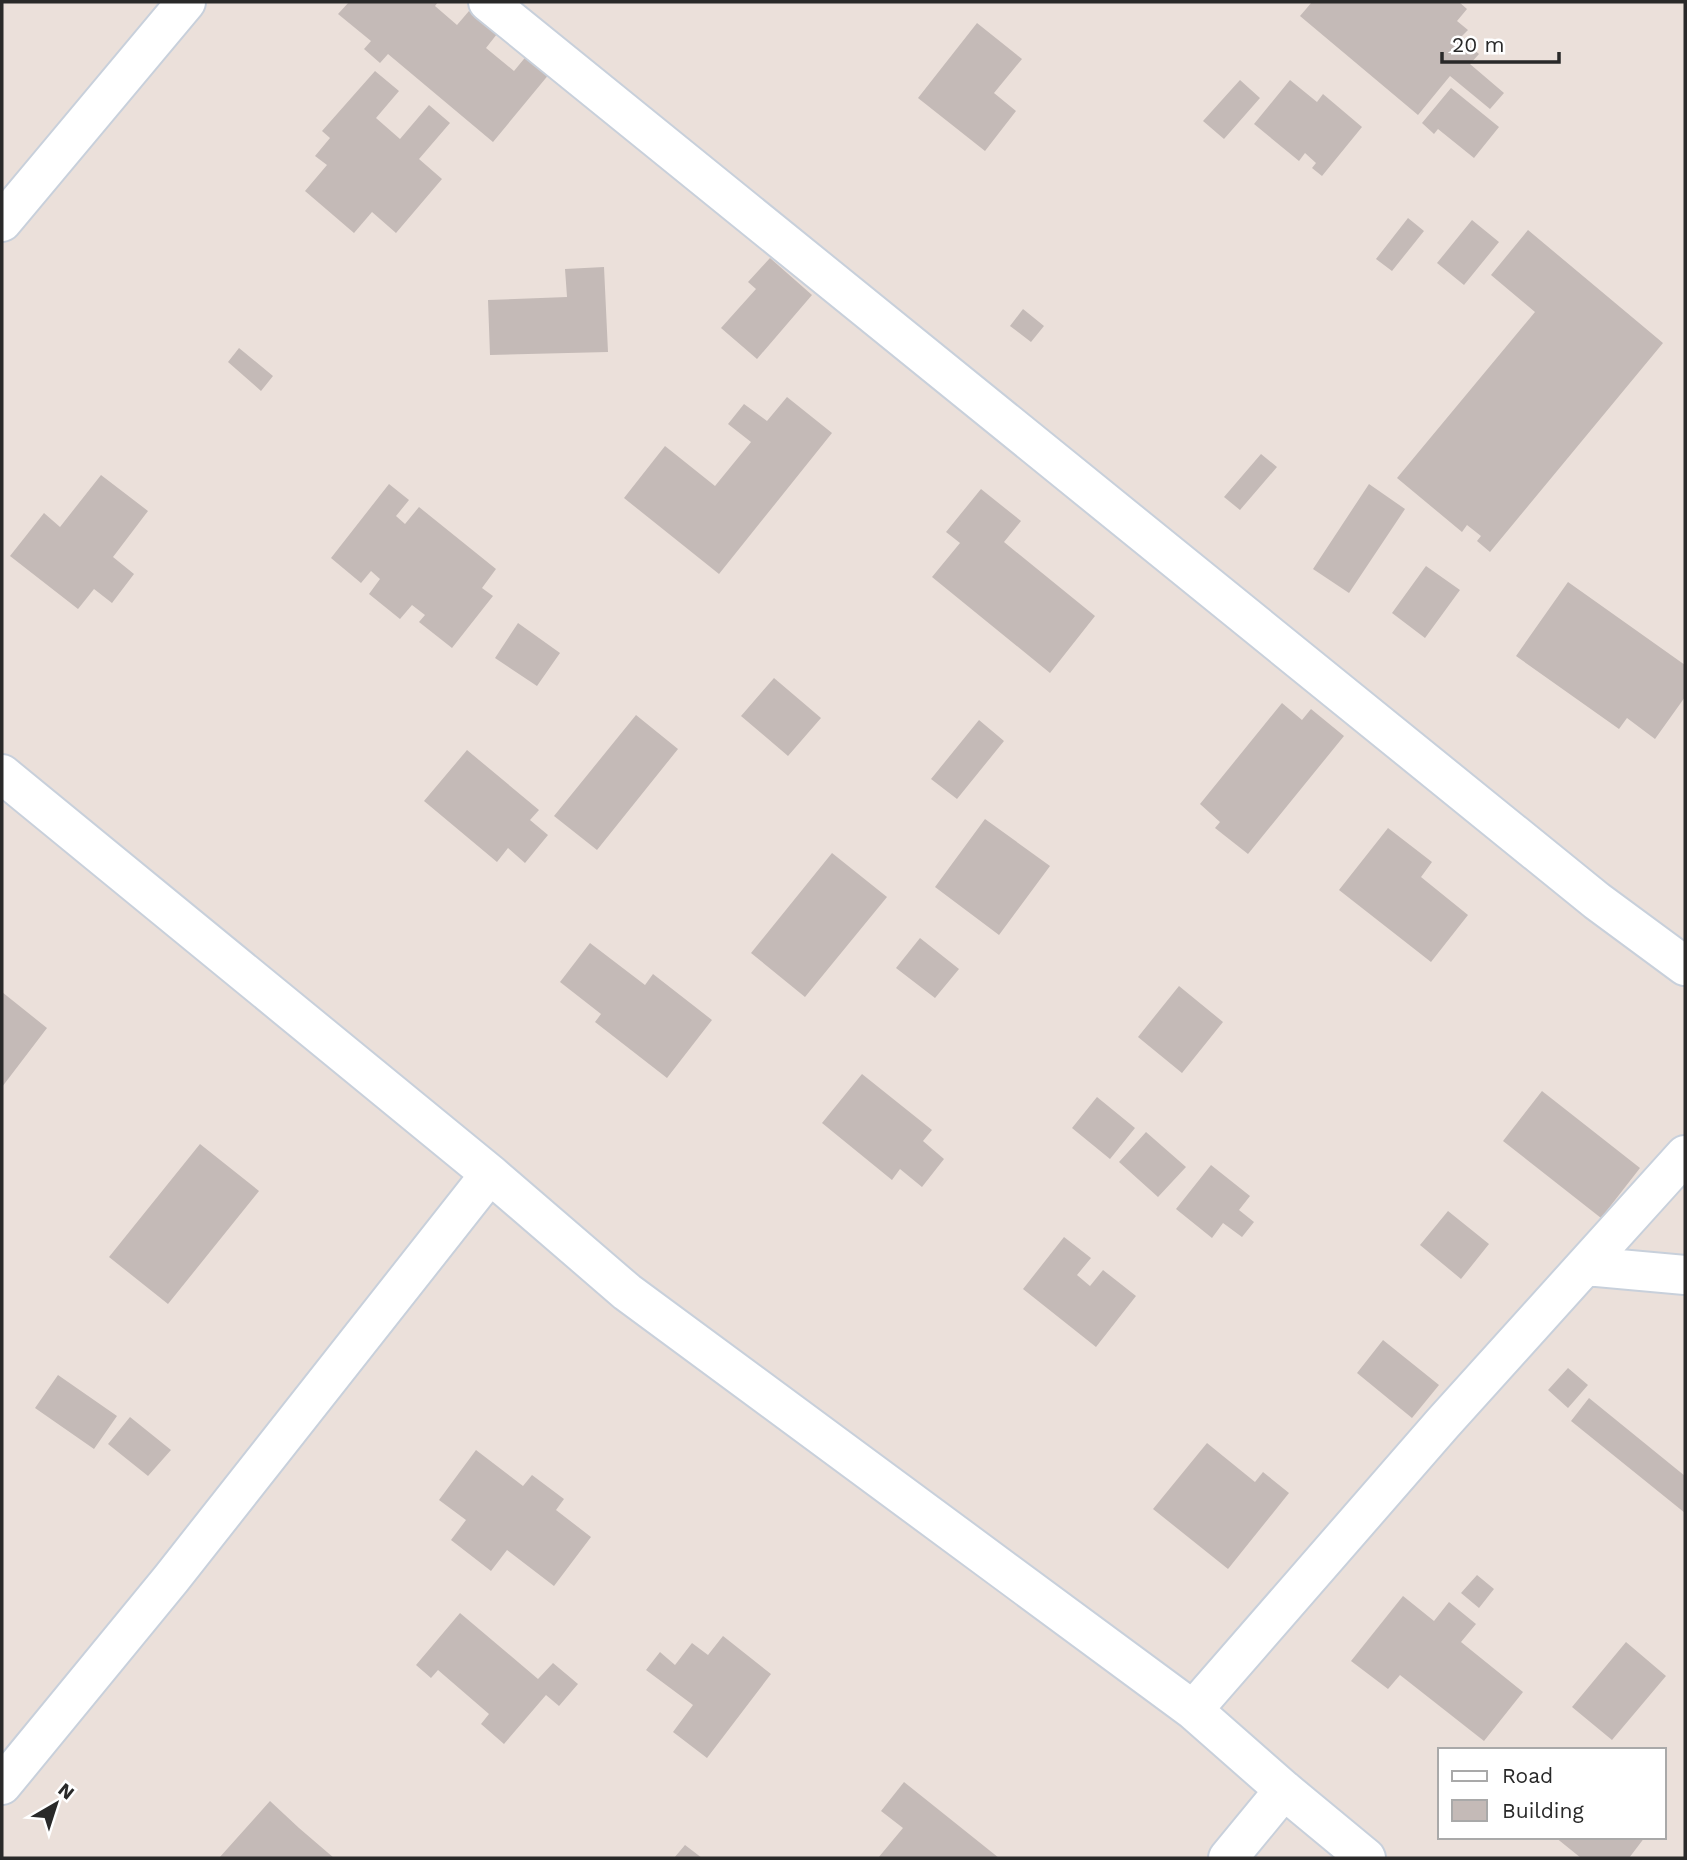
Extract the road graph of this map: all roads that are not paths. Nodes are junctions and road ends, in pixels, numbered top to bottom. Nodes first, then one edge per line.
1 (186, 2) edge
2 (488, 2) edge
3 (2, 222) edge
4 (2, 774) edge
5 (1685, 966) edge
6 (1685, 1155) edge
7 (490, 1174) junction
8 (1586, 1266) junction
9 (1685, 1275) edge
10 (1193, 1710) junction
11 (2, 1785) edge
12 (1284, 1790) junction
13 (1228, 1858) edge
14 (1366, 1858) edge

1 - 3 street
2 - 5 street
4 - 7 street
6 - 8 street
7 - 10 street
7 - 11 street
8 - 9 street
8 - 10 street
10 - 12 street
12 - 13 street
12 - 14 street

